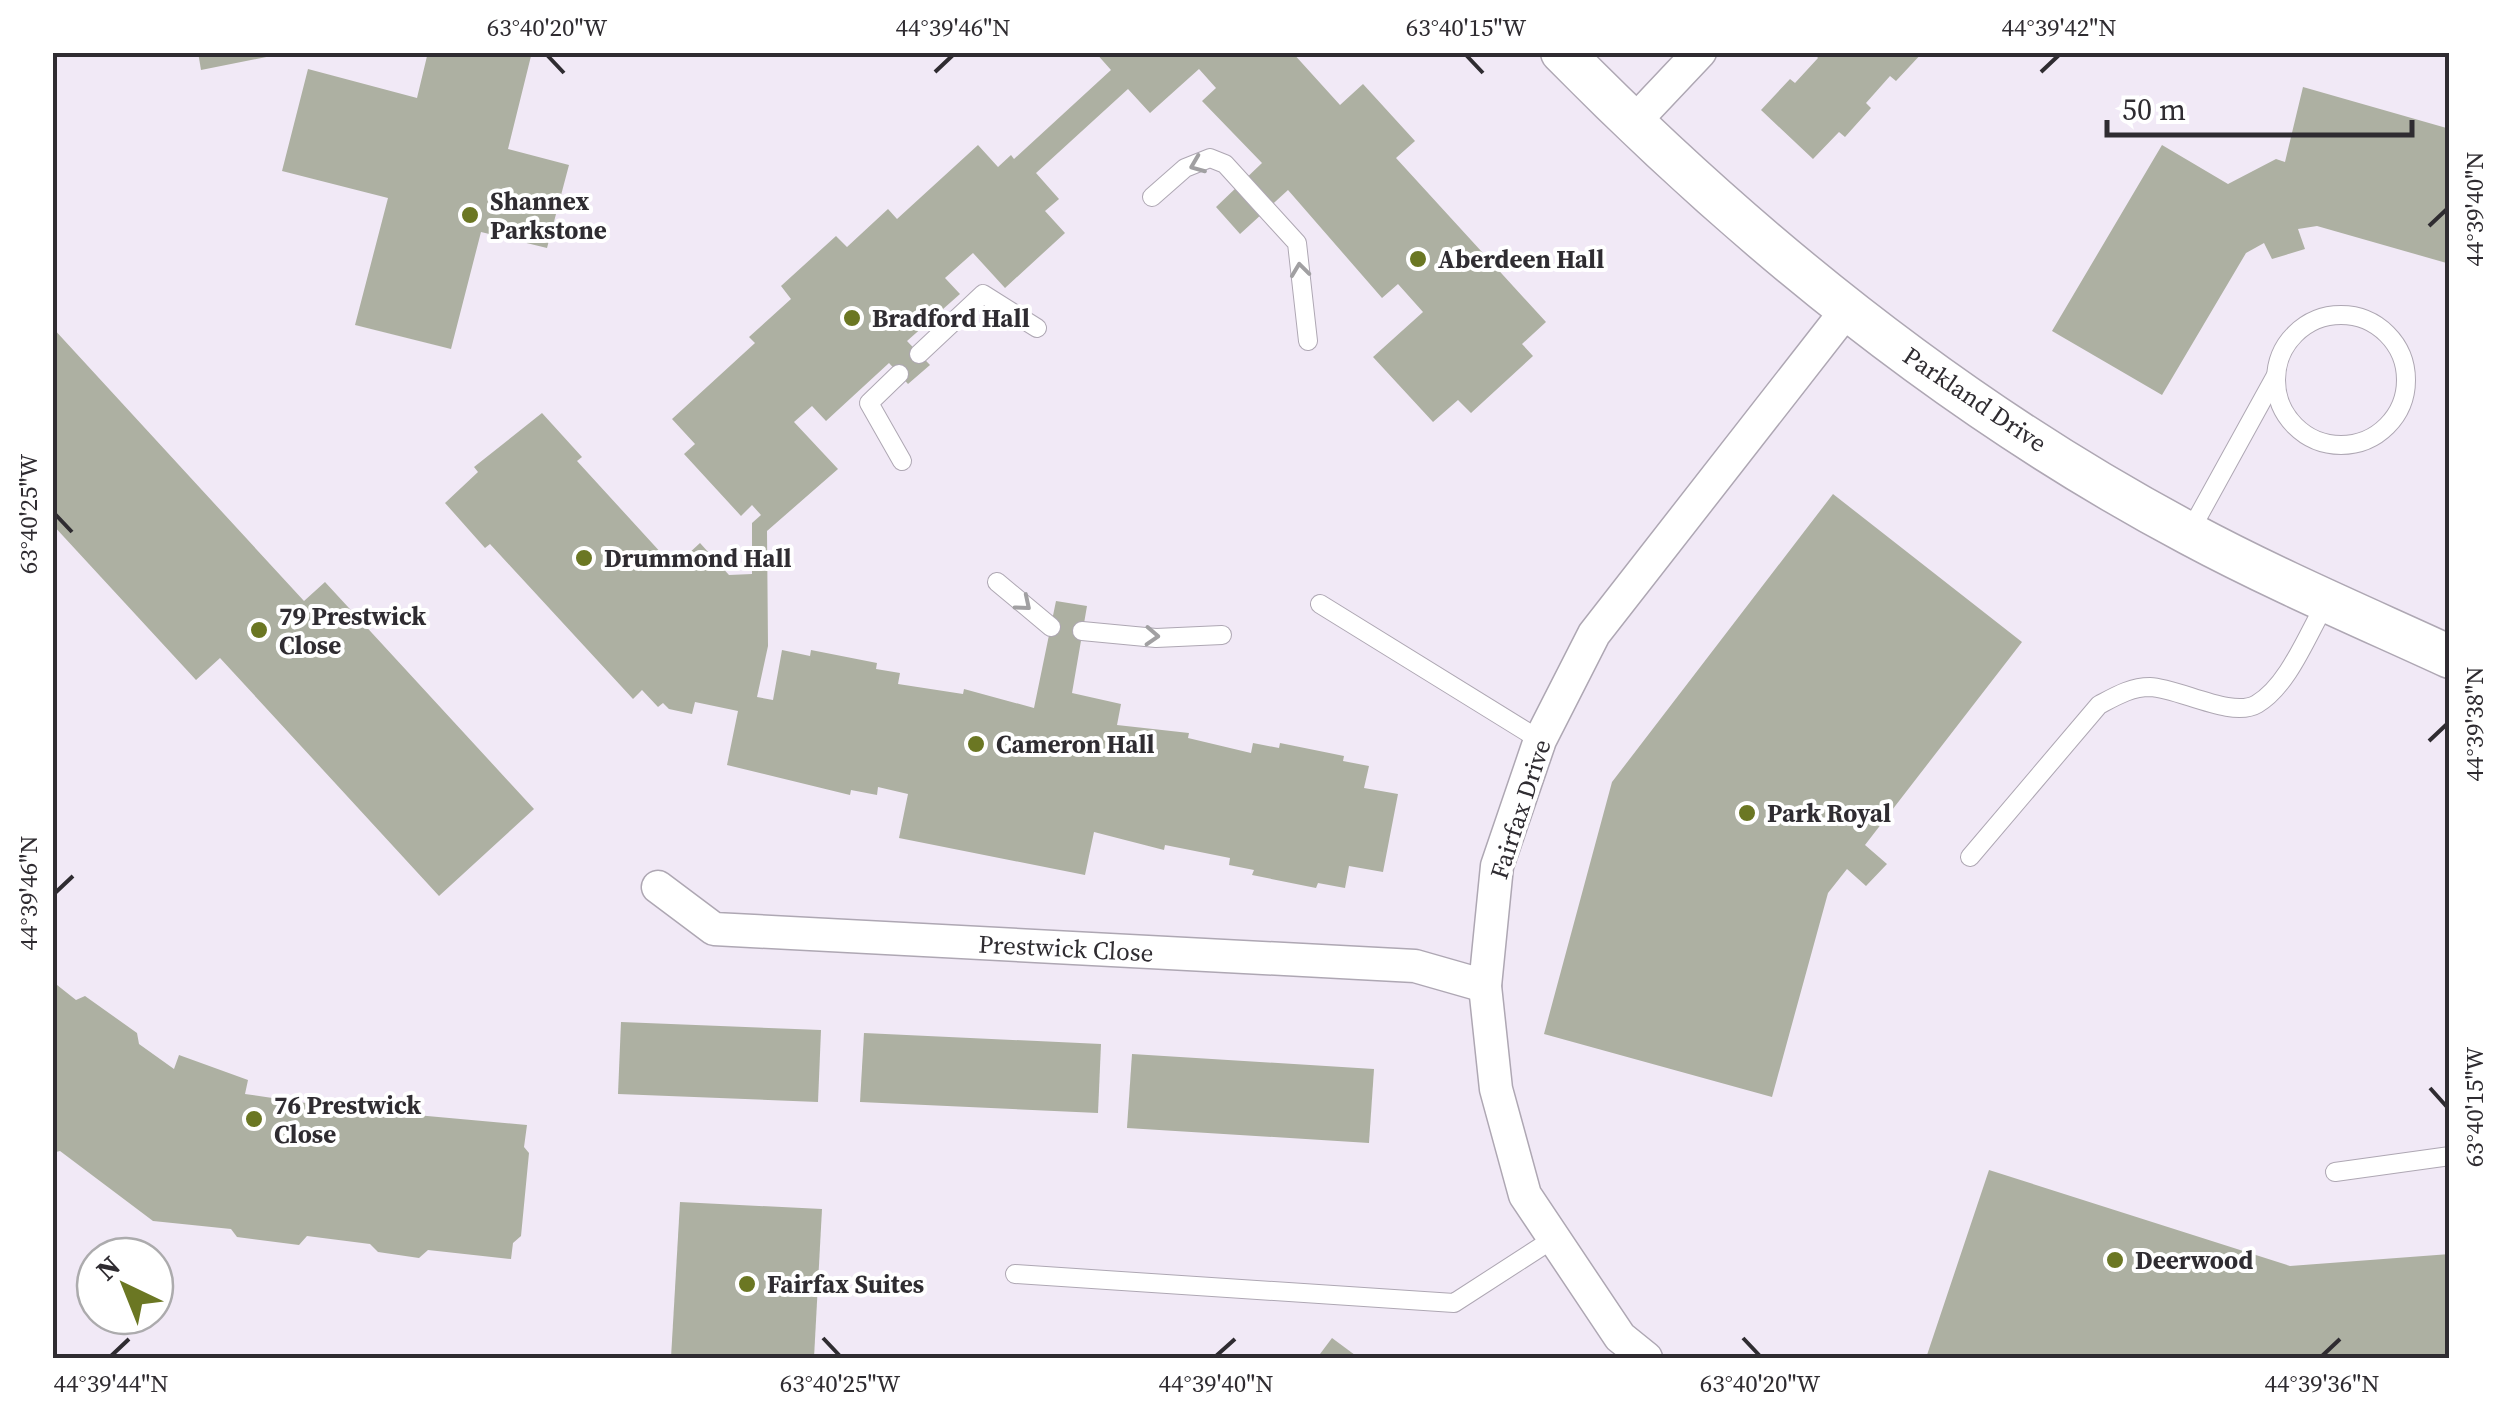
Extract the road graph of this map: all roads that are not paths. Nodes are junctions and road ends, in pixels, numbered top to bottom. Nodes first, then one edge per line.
1 (1562, 52) edge
2 (1700, 52) edge
3 (1632, 124) junction
4 (1152, 197) dead end
5 (1846, 311) junction
6 (1037, 328) dead end
7 (1308, 341) dead end
8 (920, 354) dead end
9 (899, 374) dead end
10 (2275, 377) junction
11 (902, 461) dead end
12 (2189, 534) junction
13 (998, 582) dead end
14 (2327, 601) junction
15 (1320, 604) dead end
16 (1051, 626) dead end
17 (1082, 630) dead end
18 (1222, 635) dead end
19 (2450, 658) edge
20 (1540, 740) junction
21 (1970, 857) dead end
22 (658, 887) dead end
23 (1485, 986) junction
24 (2450, 1156) edge
25 (2335, 1172) dead end
26 (1553, 1239) junction
27 (1014, 1274) dead end
28 (1646, 1358) edge

1 - 3 street, Parkland Drive
2 - 3 street
3 - 5 street, Parkland Drive
7 -> 4 lane
5 - 12 street, Parkland Drive
5 - 20 street, Fairfax Drive
6 - 8 lane
9 - 11 lane
10 - 10 lane
10 - 12 lane
12 - 14 street, Parkland Drive
13 -> 16 lane
14 - 19 street, Parkland Drive
14 - 21 lane
15 - 20 lane
17 -> 18 lane
20 - 23 street, Fairfax Drive
22 - 23 street, Prestwick Close
23 - 26 street, Fairfax Drive
24 - 25 lane
26 - 27 lane
26 - 28 street, Fairfax Drive

